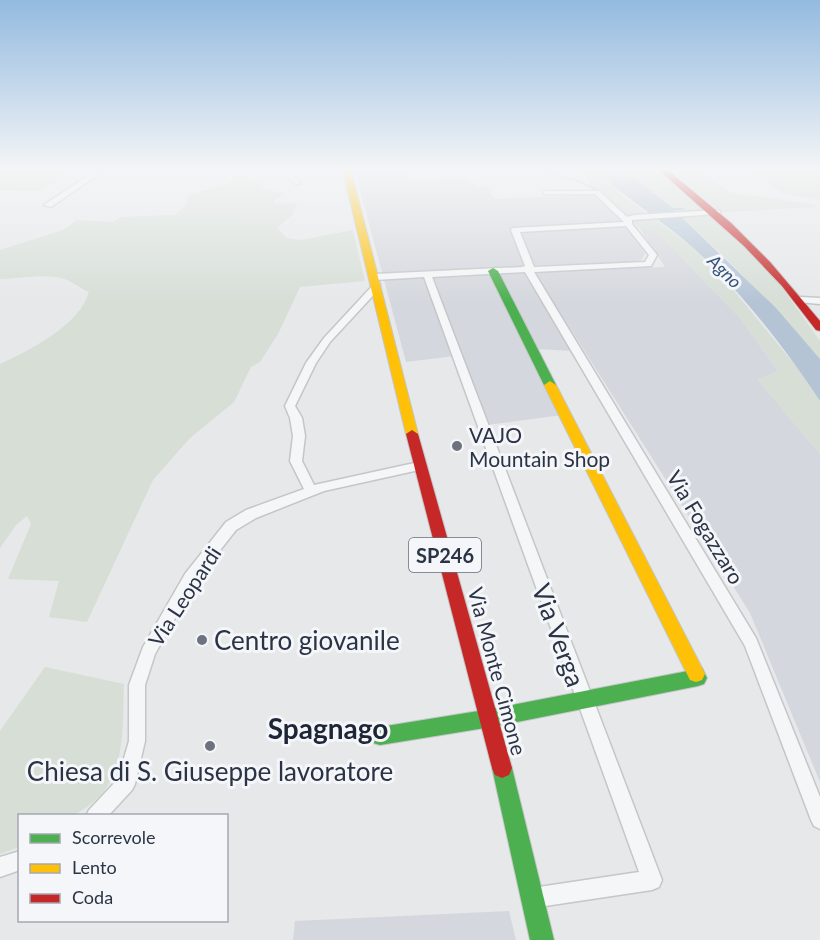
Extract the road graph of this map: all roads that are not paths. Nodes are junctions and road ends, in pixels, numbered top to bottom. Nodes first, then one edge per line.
1 (358, 215) edge
2 (624, 215) edge
3 (685, 215) edge
4 (720, 215) edge
5 (631, 221) junction
6 (529, 268) junction
7 (493, 271) junction
8 (427, 274) junction
9 (376, 281) junction
10 (801, 300) junction
11 (820, 301) edge
12 (820, 328) edge
13 (419, 466) junction
14 (311, 491) junction
15 (584, 701) junction
16 (491, 718) junction
17 (380, 736) dead end
18 (97, 814) edge
19 (820, 820) edge
20 (18, 861) edge
21 (0, 867) edge
22 (531, 899) junction
23 (542, 940) edge

1 - 9 main road, Via Monte Cimone / SP246
2 - 5 street
3 - 5 street
4 - 10 main road
5 - 6 street, Via Fogazzaro
5 - 6 street
6 - 7 street
6 - 19 street, Via Fogazzaro
7 - 8 street
7 - 15 main road
8 - 9 street
8 - 15 street, Via Verga
9 - 13 main road, Via Monte Cimone / SP246
9 - 14 street
10 - 11 street
10 - 12 main road
13 - 14 street, Via Leopardi
13 - 16 main road, Via Monte Cimone / SP246
14 - 18 street, Via Leopardi
15 - 16 main road
15 - 22 street, Via Verga
16 - 17 main road
16 - 22 main road, Via Monte Cimone / SP246
20 - 21 street
22 - 23 main road, Via Monte Cimone / SP246

